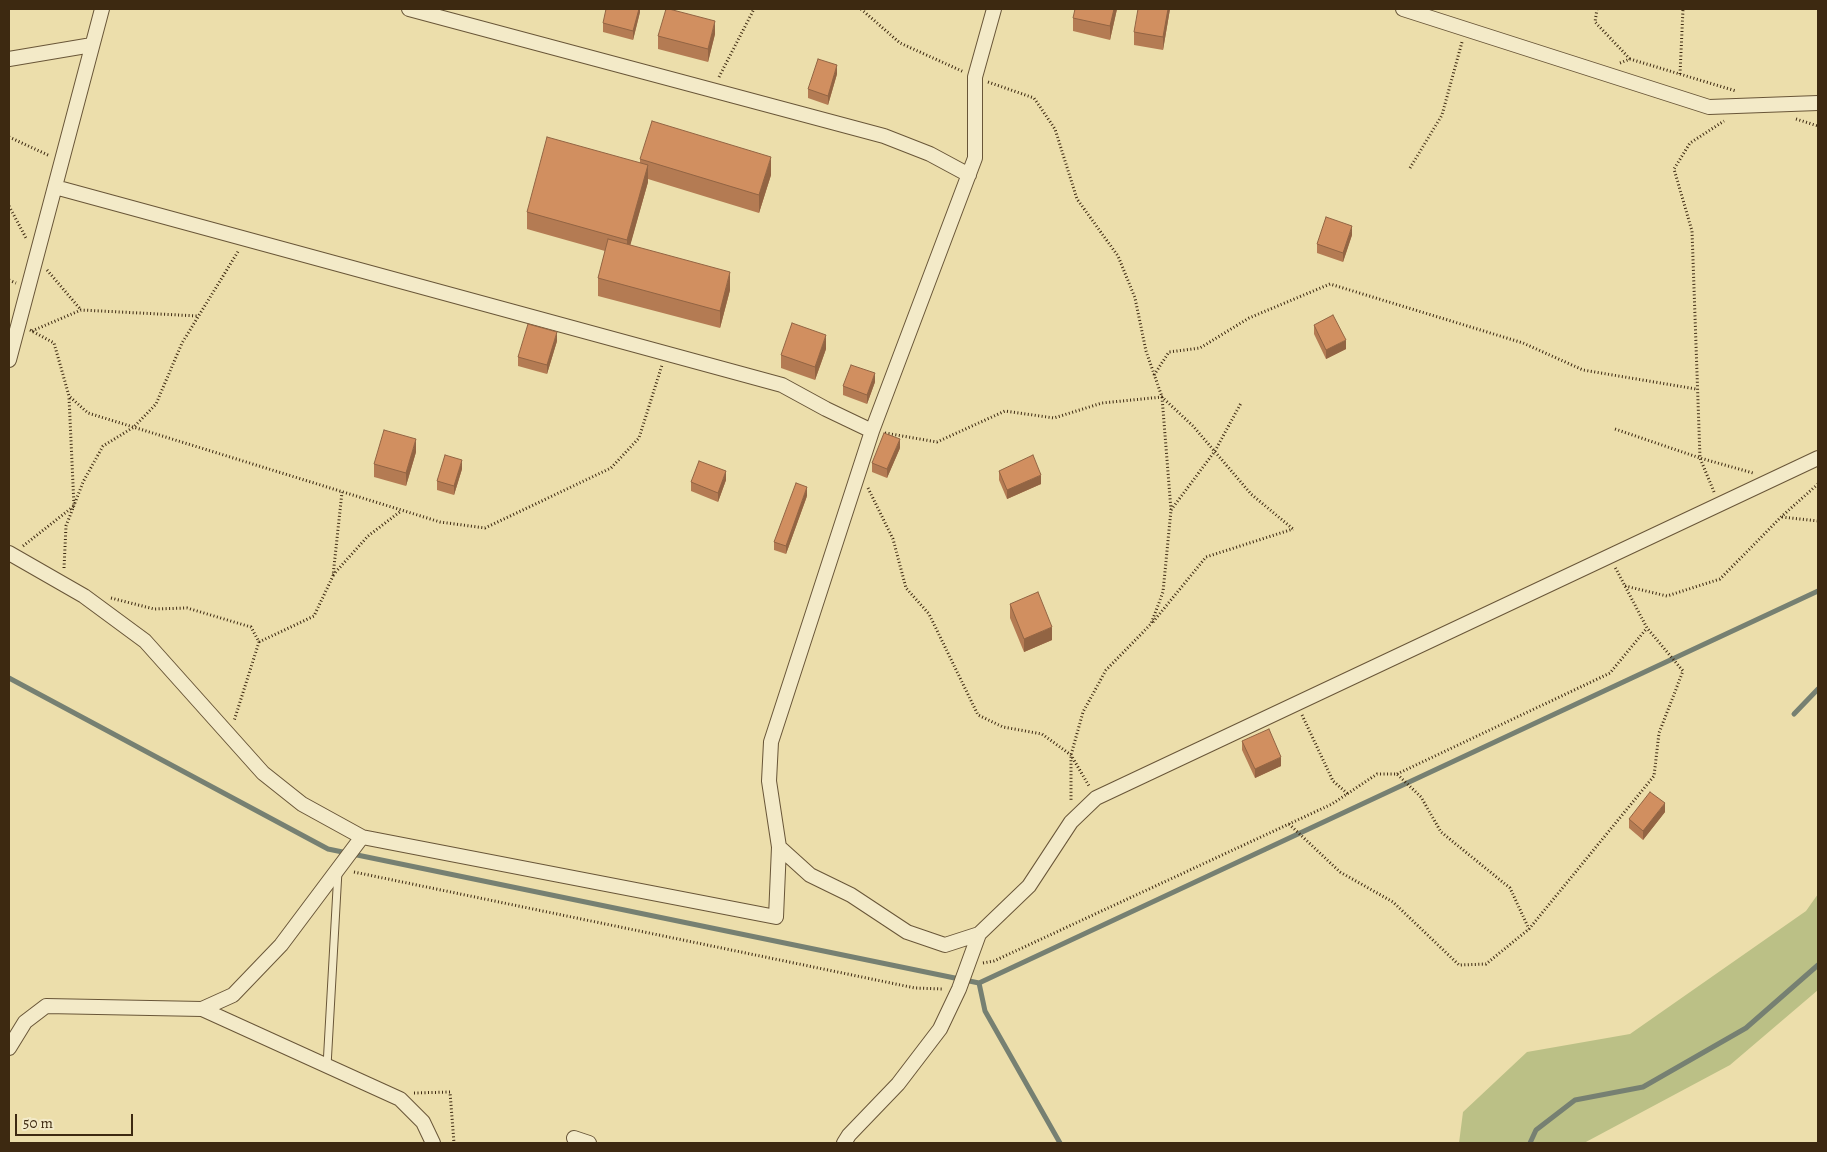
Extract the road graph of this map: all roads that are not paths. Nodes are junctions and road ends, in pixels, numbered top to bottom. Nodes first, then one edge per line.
1 (102, 9) edge
2 (409, 9) edge
3 (994, 9) edge
4 (1403, 9) edge
5 (92, 45) junction
6 (9, 59) edge
7 (1818, 103) edge
8 (969, 175) junction
9 (55, 187) junction
10 (9, 360) edge
11 (872, 431) junction
12 (1818, 458) edge
13 (10, 554) edge
14 (362, 837) junction
15 (779, 847) junction
16 (339, 868) junction
17 (979, 934) junction
18 (202, 1009) junction
19 (9, 1048) edge
20 (327, 1066) junction
21 (574, 1138) dead end
22 (433, 1143) edge
23 (589, 1143) edge
24 (844, 1143) edge

1 - 5 street
2 - 8 street
3 - 8 street
4 - 7 street
5 - 6 street
5 - 9 street
8 - 11 street
9 - 10 street
9 - 11 street
11 - 15 street
12 - 17 street
13 - 14 street
14 - 15 street
14 - 16 street
15 - 17 street
16 - 18 street
16 - 20 lane
17 - 24 street
18 - 19 street
18 - 20 street
20 - 22 street
21 - 23 street

